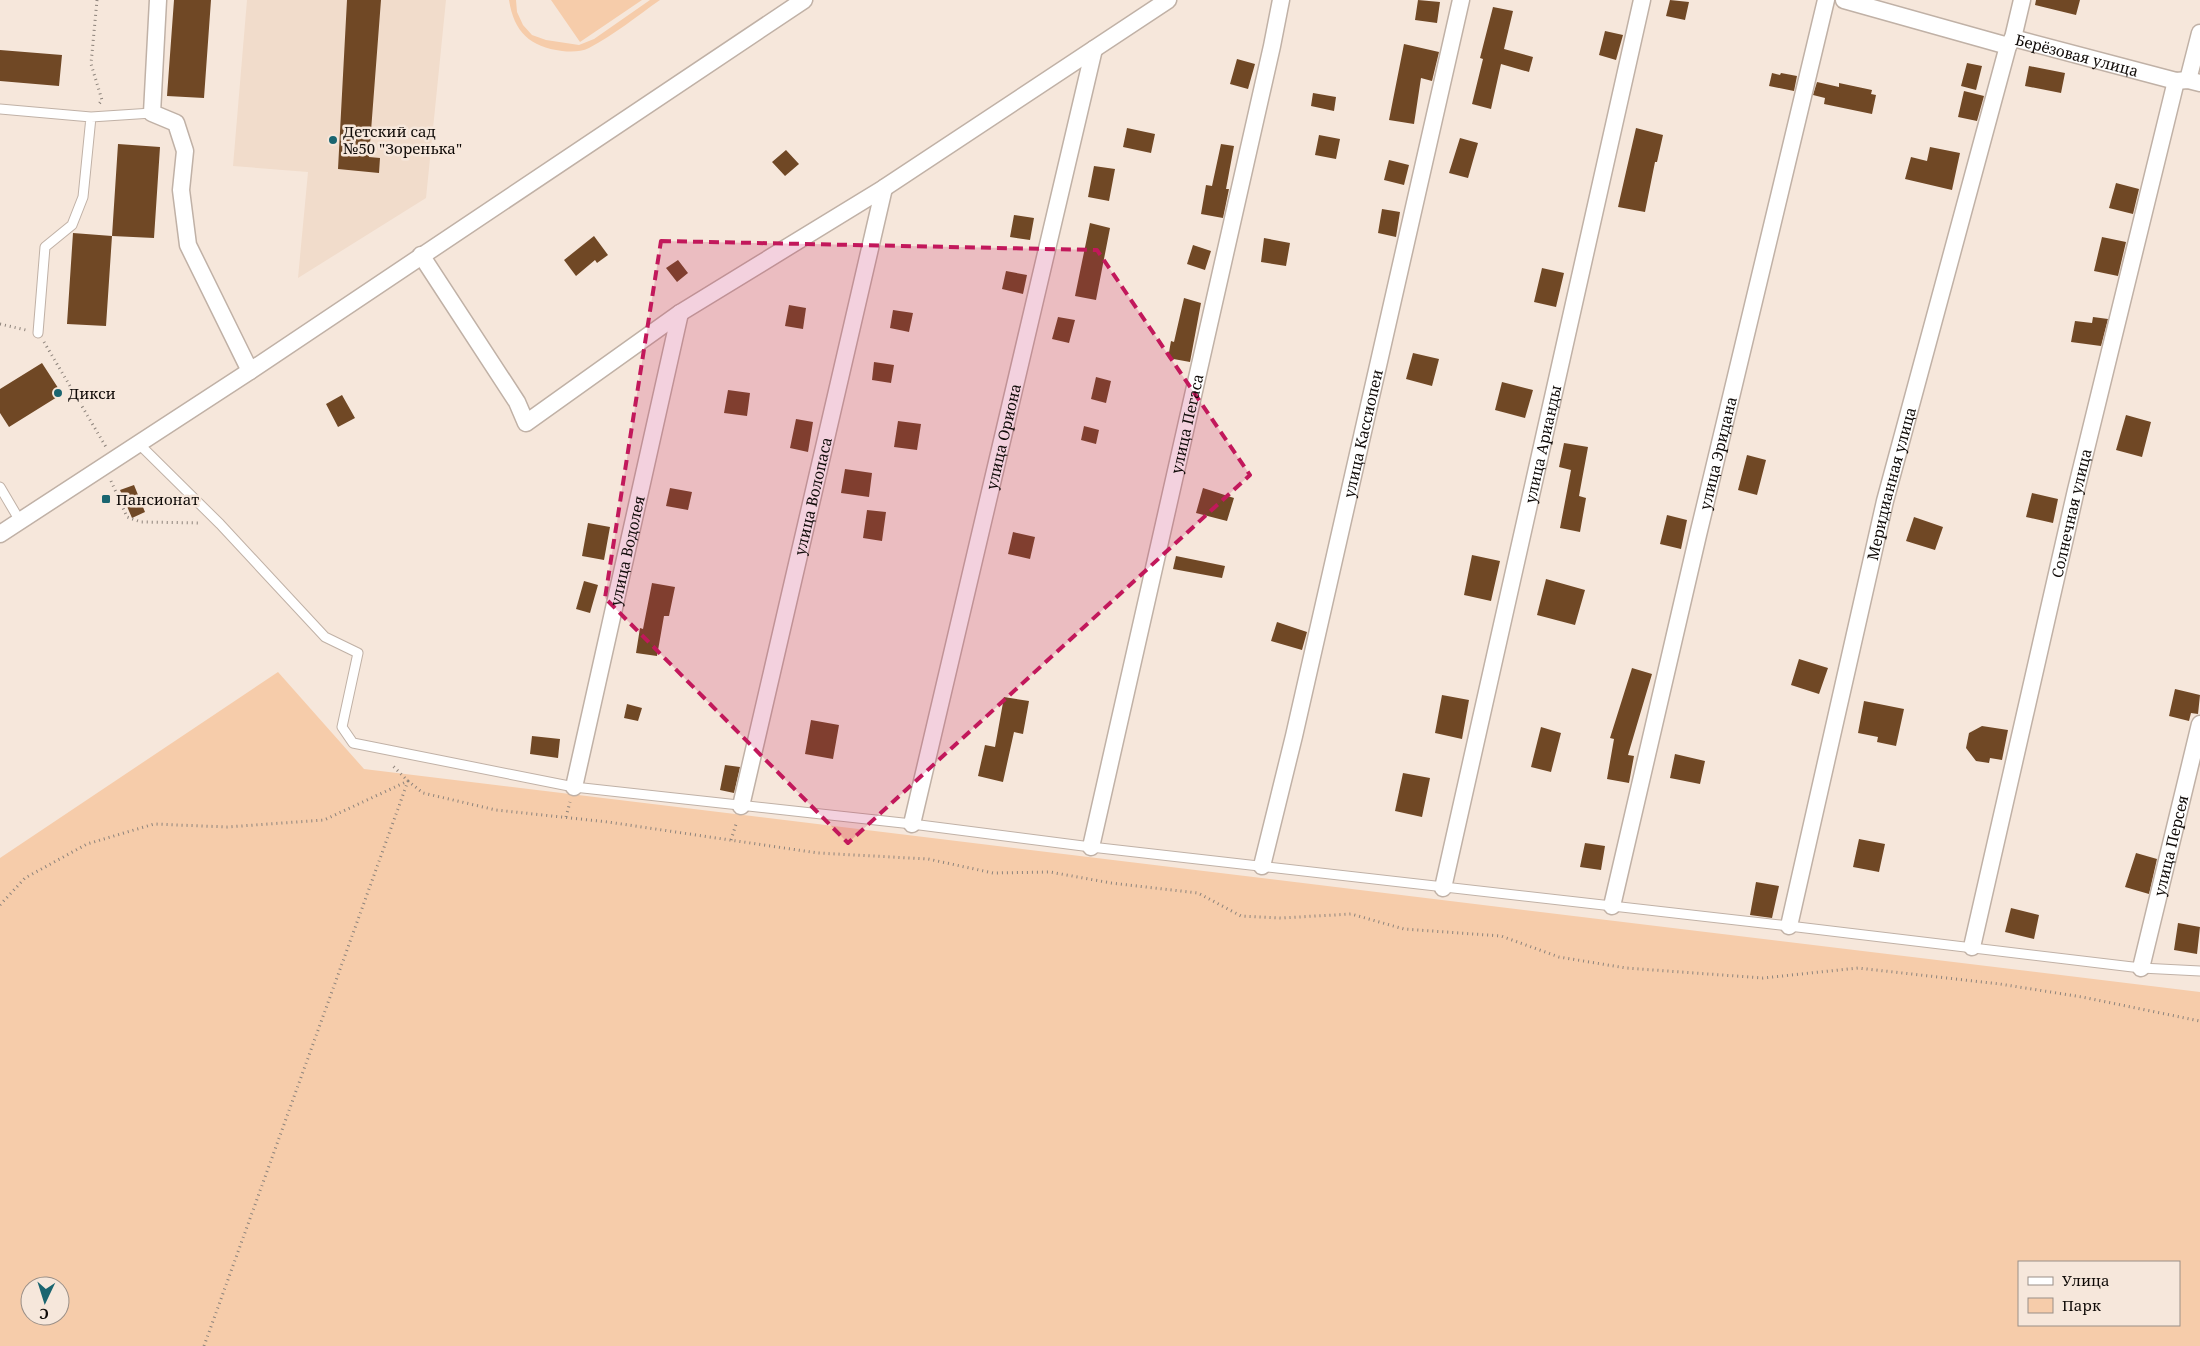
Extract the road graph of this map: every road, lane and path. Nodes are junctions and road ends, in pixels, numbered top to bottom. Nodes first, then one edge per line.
1 (97, 0) edge
2 (158, 0) edge
3 (804, 0) edge
4 (1168, 0) edge
5 (1281, 0) edge
6 (1461, 0) edge
7 (1642, 0) edge
8 (1826, 0) edge
9 (1844, 0) edge
10 (2022, 0) edge
11 (2200, 33) edge
12 (2011, 42) junction
13 (1094, 49) junction
14 (2188, 81) edge
15 (0, 108) edge
16 (152, 113) junction
17 (91, 117) junction
18 (884, 188) junction
19 (422, 255) junction
20 (680, 313) junction
21 (0, 324) edge
22 (38, 333) junction
23 (250, 371) junction
24 (138, 443) junction
25 (114, 460) junction
26 (0, 487) edge
27 (20, 521) junction
28 (220, 524) junction
29 (0, 534) edge
30 (2200, 724) edge
31 (408, 781) junction
32 (574, 787) junction
33 (742, 806) junction
34 (912, 824) junction
35 (1091, 847) junction
36 (1262, 866) junction
37 (1443, 888) junction
38 (0, 905) edge
39 (1612, 906) junction
40 (1790, 926) junction
41 (1972, 947) junction
42 (2141, 968) junction
43 (2200, 972) edge
44 (2200, 1021) edge
45 (204, 1346) edge

1 - 17 path
2 - 16 street
3 - 19 street
4 - 13 street
5 - 35 street, улица Пегаса
6 - 36 street, улица Кассиопеи
7 - 37 street, улица Арианды
8 - 39 street, улица Эридана
9 - 12 street, Берёзовая улица
10 - 12 street, Меридианная улица
11 - 14 street, Солнечная улица
12 - 14 street, Берёзовая улица
12 - 40 street, Меридианная улица
13 - 18 street
13 - 34 street, улица Ориона
14 - 41 street, Солнечная улица
15 - 17 lane
16 - 17 lane
16 - 23 street
17 - 22 lane
18 - 20 street
18 - 33 street, улица Волопаса
19 - 20 street
19 - 23 street
20 - 32 street, улица Водолея
21 - 22 path
22 - 25 path
23 - 24 street
24 - 25 street
24 - 28 lane
25 - 27 street
25 - 28 path
26 - 27 lane
27 - 29 street
28 - 32 lane
30 - 42 street, улица Персея
31 - 38 path
31 - 44 path
31 - 45 path
32 - 33 lane
33 - 34 lane
34 - 35 lane
35 - 36 lane
36 - 37 lane
37 - 39 lane
39 - 40 lane
40 - 41 lane
41 - 42 lane
42 - 43 lane

